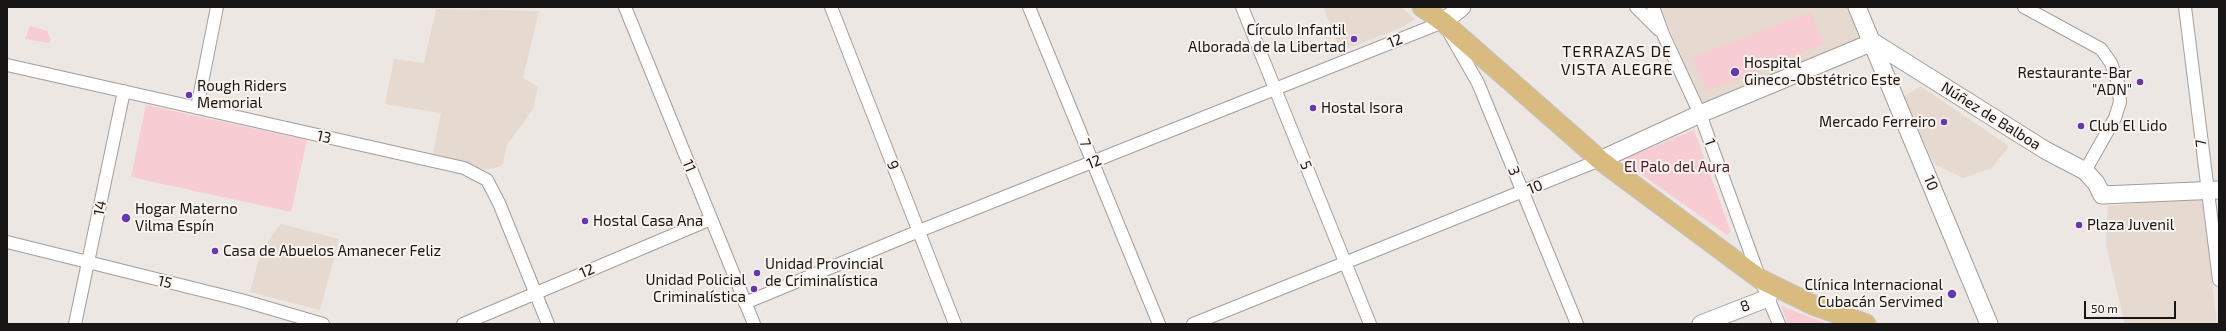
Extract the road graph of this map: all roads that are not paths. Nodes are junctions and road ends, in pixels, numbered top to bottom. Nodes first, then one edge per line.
1 (217, 7) edge
2 (625, 7) edge
3 (830, 7) edge
4 (1029, 7) edge
5 (1242, 7) edge
6 (1422, 7) edge
7 (1462, 7) edge
8 (1636, 7) edge
9 (1653, 7) edge
10 (1857, 7) edge
11 (2024, 7) edge
12 (2185, 7) edge
13 (1443, 22) junction
14 (1662, 34) junction
15 (1873, 42) junction
16 (7, 65) edge
17 (1275, 89) junction
18 (124, 91) junction
19 (197, 108) junction
20 (1700, 114) junction
21 (1600, 160) junction
22 (1093, 163) junction
23 (2085, 171) junction
24 (2213, 190) edge
25 (1522, 192) junction
26 (711, 219) junction
27 (919, 231) junction
28 (7, 242) edge
29 (1345, 262) junction
30 (89, 263) junction
31 (1760, 278) junction
32 (2219, 280) edge
33 (536, 293) junction
34 (1768, 298) junction
35 (746, 303) junction
36 (75, 324) edge
37 (322, 324) edge
38 (463, 324) edge
39 (548, 324) edge
40 (754, 324) edge
41 (955, 324) edge
42 (1159, 324) edge
43 (1193, 324) edge
44 (1370, 324) edge
45 (1578, 324) edge
46 (1700, 324) edge
47 (1779, 324) edge
48 (1866, 324) edge
49 (1989, 324) edge

1 - 19 street
2 - 26 street, 11
3 - 27 street, 9
4 - 22 street, 7
5 - 17 street, 5
6 - 13 main road
7 - 13 street
8 - 14 street
9 - 14 street, 1
10 - 15 street, 10
11 - 23 street
12 - 24 street, 7
13 - 17 street, 12
13 - 21 main road
13 - 25 street, 3
14 - 20 street, 1
15 - 20 street, 10
15 - 23 street, Núñez de Balboa
15 - 49 street, 10
16 - 18 street, 13
17 - 22 street, 12
17 - 29 street, 5
18 - 19 street, 13
18 - 30 street, 14
19 - 33 street, 13
20 - 21 street, 10
20 - 31 street, 1
21 - 25 street, 10
21 - 31 main road
22 - 27 street, 12
22 - 42 street, 7
23 - 24 street, Núñez de Balboa
24 - 32 street, 7
25 - 29 street, 10
25 - 45 street, 3
26 - 33 street, 12
26 - 35 street, 11
27 - 35 street, 12
27 - 41 street, 9
28 - 30 street, 15
29 - 43 street, 10
29 - 44 street, 5
30 - 36 street, 14
30 - 37 street, 15
31 - 34 street, 1
31 - 48 main road
33 - 38 street, 12
33 - 39 street, 13
34 - 46 street, 8
34 - 47 street, 1
35 - 40 street, 11

